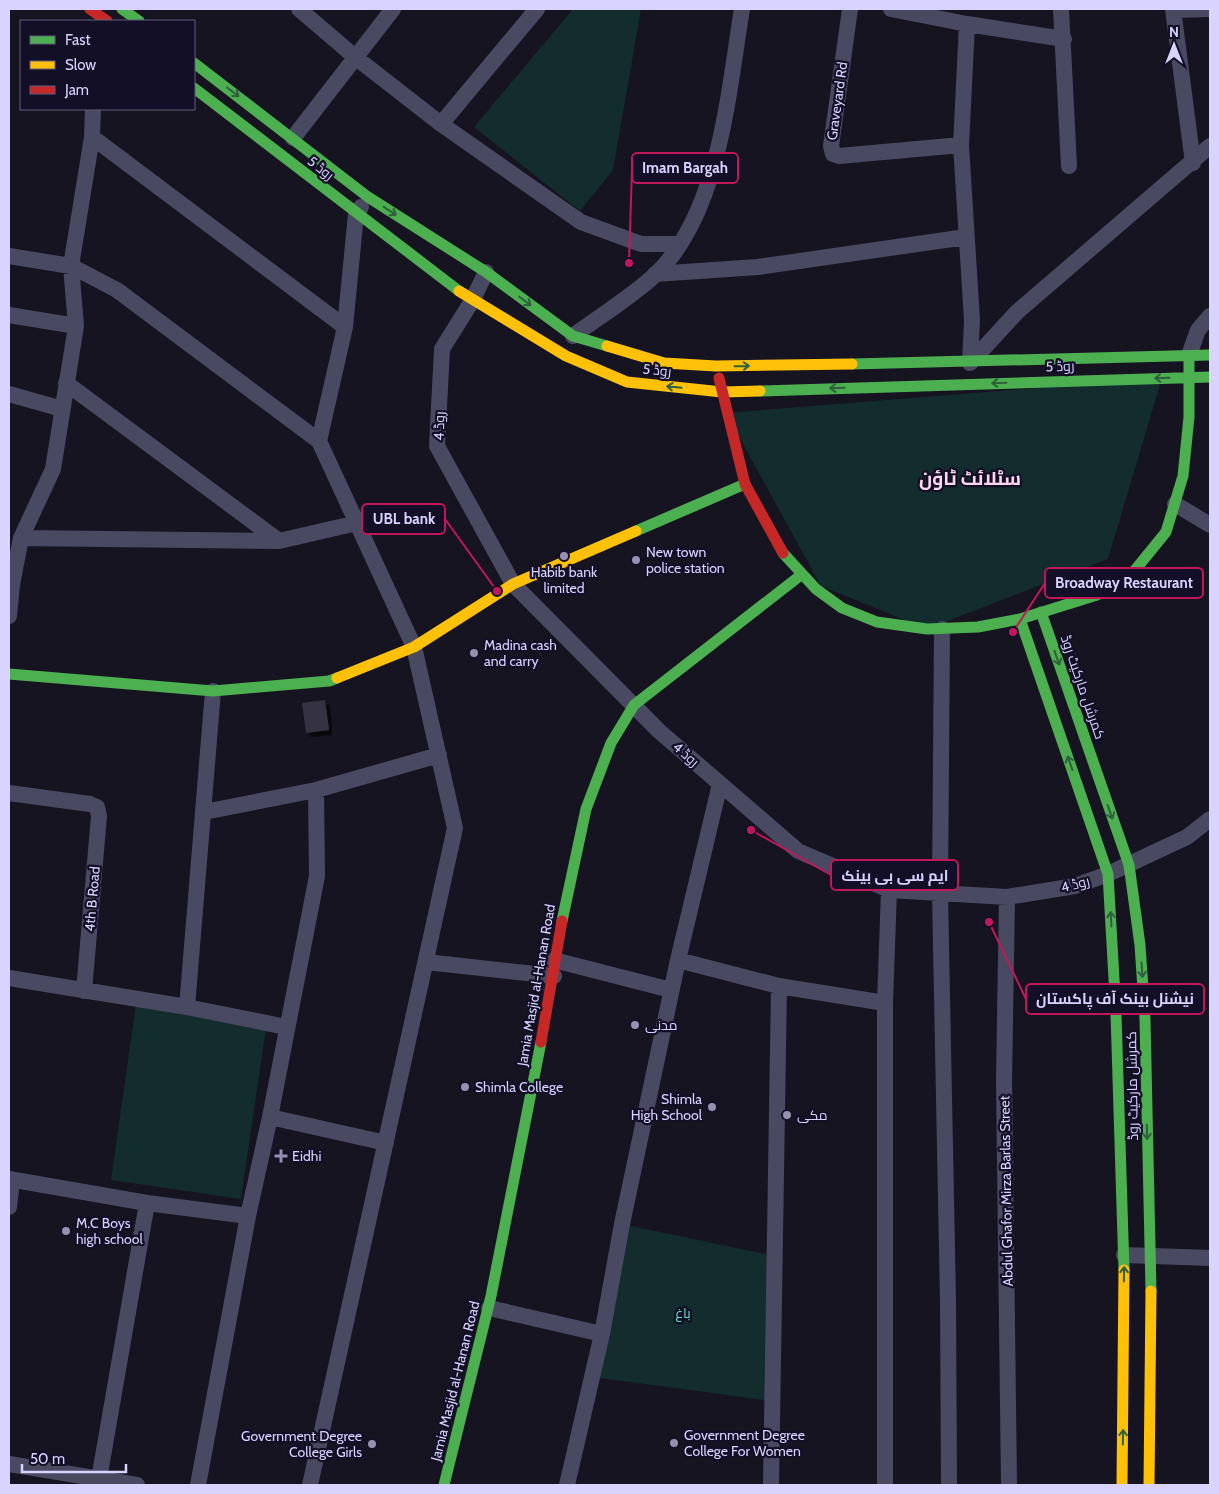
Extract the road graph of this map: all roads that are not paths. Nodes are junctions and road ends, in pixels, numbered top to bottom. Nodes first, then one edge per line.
1 (122, 9) edge
2 (299, 9) edge
3 (393, 9) edge
4 (537, 9) edge
5 (742, 9) edge
6 (850, 9) edge
7 (891, 9) edge
8 (1062, 9) edge
9 (1209, 9) edge
10 (1173, 10) edge
11 (138, 20) edge
12 (967, 24) junction
13 (1064, 39) junction
14 (355, 56) junction
15 (195, 64) edge
16 (195, 89) edge
17 (93, 110) edge
18 (441, 124) junction
19 (92, 136) junction
20 (293, 138) junction
21 (961, 145) junction
22 (1210, 146) edge
23 (1193, 163) junction
24 (1069, 166) dead end
25 (368, 197) junction
26 (356, 214) junction
27 (966, 237) junction
28 (679, 244) junction
29 (9, 256) edge
30 (71, 266) junction
31 (486, 272) junction
32 (655, 274) junction
33 (472, 301) junction
34 (9, 315) edge
35 (1210, 316) edge
36 (76, 326) junction
37 (345, 327) junction
38 (573, 336) junction
39 (1210, 355) edge
40 (1189, 356) junction
41 (970, 363) junction
42 (716, 366) junction
43 (1188, 377) junction
44 (1210, 377) edge
45 (66, 383) junction
46 (722, 392) junction
47 (9, 394) edge
48 (62, 409) junction
49 (320, 442) junction
50 (745, 484) junction
51 (1175, 504) junction
52 (357, 523) junction
53 (1210, 525) edge
54 (21, 538) junction
55 (279, 541) junction
56 (801, 575) junction
57 (513, 584) junction
58 (10, 585) edge
59 (1041, 612) junction
60 (9, 616) edge
61 (1020, 619) junction
62 (942, 629) junction
63 (414, 648) junction
64 (9, 674) edge
65 (214, 691) junction
66 (634, 705) junction
67 (439, 756) junction
68 (720, 784) junction
69 (316, 790) junction
70 (9, 793) edge
71 (204, 812) junction
72 (1210, 819) edge
73 (1129, 865) junction
74 (1108, 874) junction
75 (889, 890) junction
76 (940, 894) junction
77 (1007, 897) junction
78 (678, 960) junction
79 (426, 962) junction
80 (554, 968) junction
81 (9, 978) edge
82 (779, 986) junction
83 (671, 990) junction
84 (84, 991) junction
85 (884, 1003) junction
86 (187, 1007) junction
87 (286, 1027) junction
88 (270, 1117) junction
89 (386, 1143) junction
90 (10, 1179) edge
91 (147, 1203) junction
92 (9, 1207) edge
93 (248, 1216) junction
94 (1124, 1255) junction
95 (1150, 1257) junction
96 (1210, 1258) edge
97 (489, 1308) junction
98 (602, 1334) junction
99 (9, 1464) edge
100 (99, 1479) junction
101 (137, 1485) edge
102 (198, 1485) edge
103 (310, 1485) edge
104 (444, 1485) edge
105 (567, 1485) edge
106 (771, 1485) edge
107 (885, 1485) edge
108 (949, 1485) edge
109 (1009, 1485) edge
110 (1122, 1485) edge
111 (1149, 1485) edge

1 - 11 main road
2 - 14 street
3 - 14 street
4 - 18 street
5 - 28 street
6 - 21 street, Graveyard Rd
7 - 12 street
8 - 13 street
9 - 10 street
10 - 23 street
12 - 13 street
12 - 21 street
13 - 24 street
14 - 18 street
14 - 20 street
15 -> 20 main road, روڈ 5
16 - 26 main road, روڈ 5
17 - 19 street
18 - 28 street
19 - 30 street
19 - 37 street
20 - 25 main road, روڈ 5
21 - 27 street
22 - 23 street
23 - 41 street
25 - 26 street
25 -> 31 main road, روڈ 5
26 - 33 main road, روڈ 5
26 - 37 street
27 - 32 street
27 - 41 street
28 - 32 street
29 - 30 street
30 - 36 street
30 - 49 street
31 - 33 street, روڈ 4
31 -> 38 main road, روڈ 5
32 - 38 street
46 -> 33 main road, روڈ 5
33 - 57 street, روڈ 4
34 - 36 street
35 - 40 street
36 - 45 street
37 - 49 street
38 - 42 main road, روڈ 5
39 - 40 main road, روڈ 5
40 - 41 main road, روڈ 5
40 - 43 main road
42 -> 41 main road, روڈ 5
42 - 46 main road
43 - 44 main road, روڈ 5
43 -> 46 main road, روڈ 5
43 - 51 main road
45 - 48 street
45 - 55 street
46 - 50 main road
47 - 48 street
48 - 54 street
49 - 52 street
50 - 56 main road
50 - 57 main road
51 - 53 street
51 - 59 main road
52 - 55 street
52 - 63 street
54 - 55 street
54 - 58 street
56 - 62 main road
56 - 66 main road, Jamia Masjid al-Hanan Road
57 - 63 main road
57 - 66 street, روڈ 4
58 - 60 street
59 - 61 main road
59 -> 73 main road, کمرشل مارکیٹ روڈ
61 - 62 main road
74 -> 61 main road, کمرشل مارکیٹ روڈ
62 - 76 street
63 - 65 main road
63 - 67 street
64 - 65 main road
65 - 71 street
66 - 68 street, روڈ 4
66 - 80 main road, Jamia Masjid al-Hanan Road
67 - 69 street
67 - 79 street
68 - 75 street, روڈ 4
68 - 78 street
69 - 71 street
69 - 87 street
70 - 84 street, 4th B Road
71 - 86 street
72 - 73 street, روڈ 4
73 - 74 street, روڈ 4
73 -> 95 main road, کمرشل مارکیٹ روڈ
74 - 77 street, روڈ 4
94 -> 74 main road, کمرشل مارکیٹ روڈ
75 - 76 street, روڈ 4
75 - 85 street
76 - 77 street, روڈ 4
76 - 108 street
77 - 109 street, Abdul Ghafor Mirza Barlas Street
78 - 82 street
78 - 83 street
79 - 80 street
79 - 89 street
80 - 83 street
80 - 97 main road, Jamia Masjid al-Hanan Road
81 - 84 street
82 - 85 street
82 - 106 street
83 - 98 street
84 - 86 street
85 - 107 street
86 - 87 street
87 - 88 street
88 - 89 street
88 - 93 street
89 - 103 street
90 - 91 street
90 - 92 street
91 - 93 street
91 - 100 street
93 - 102 street
94 - 95 street
110 -> 94 main road, کمرشل مارکیٹ روڈ
95 - 96 street
95 - 111 main road, کمرشل مارکیٹ روڈ
97 - 98 street
97 - 104 main road, Jamia Masjid al-Hanan Road
98 - 105 street
99 - 100 street
100 - 101 street

